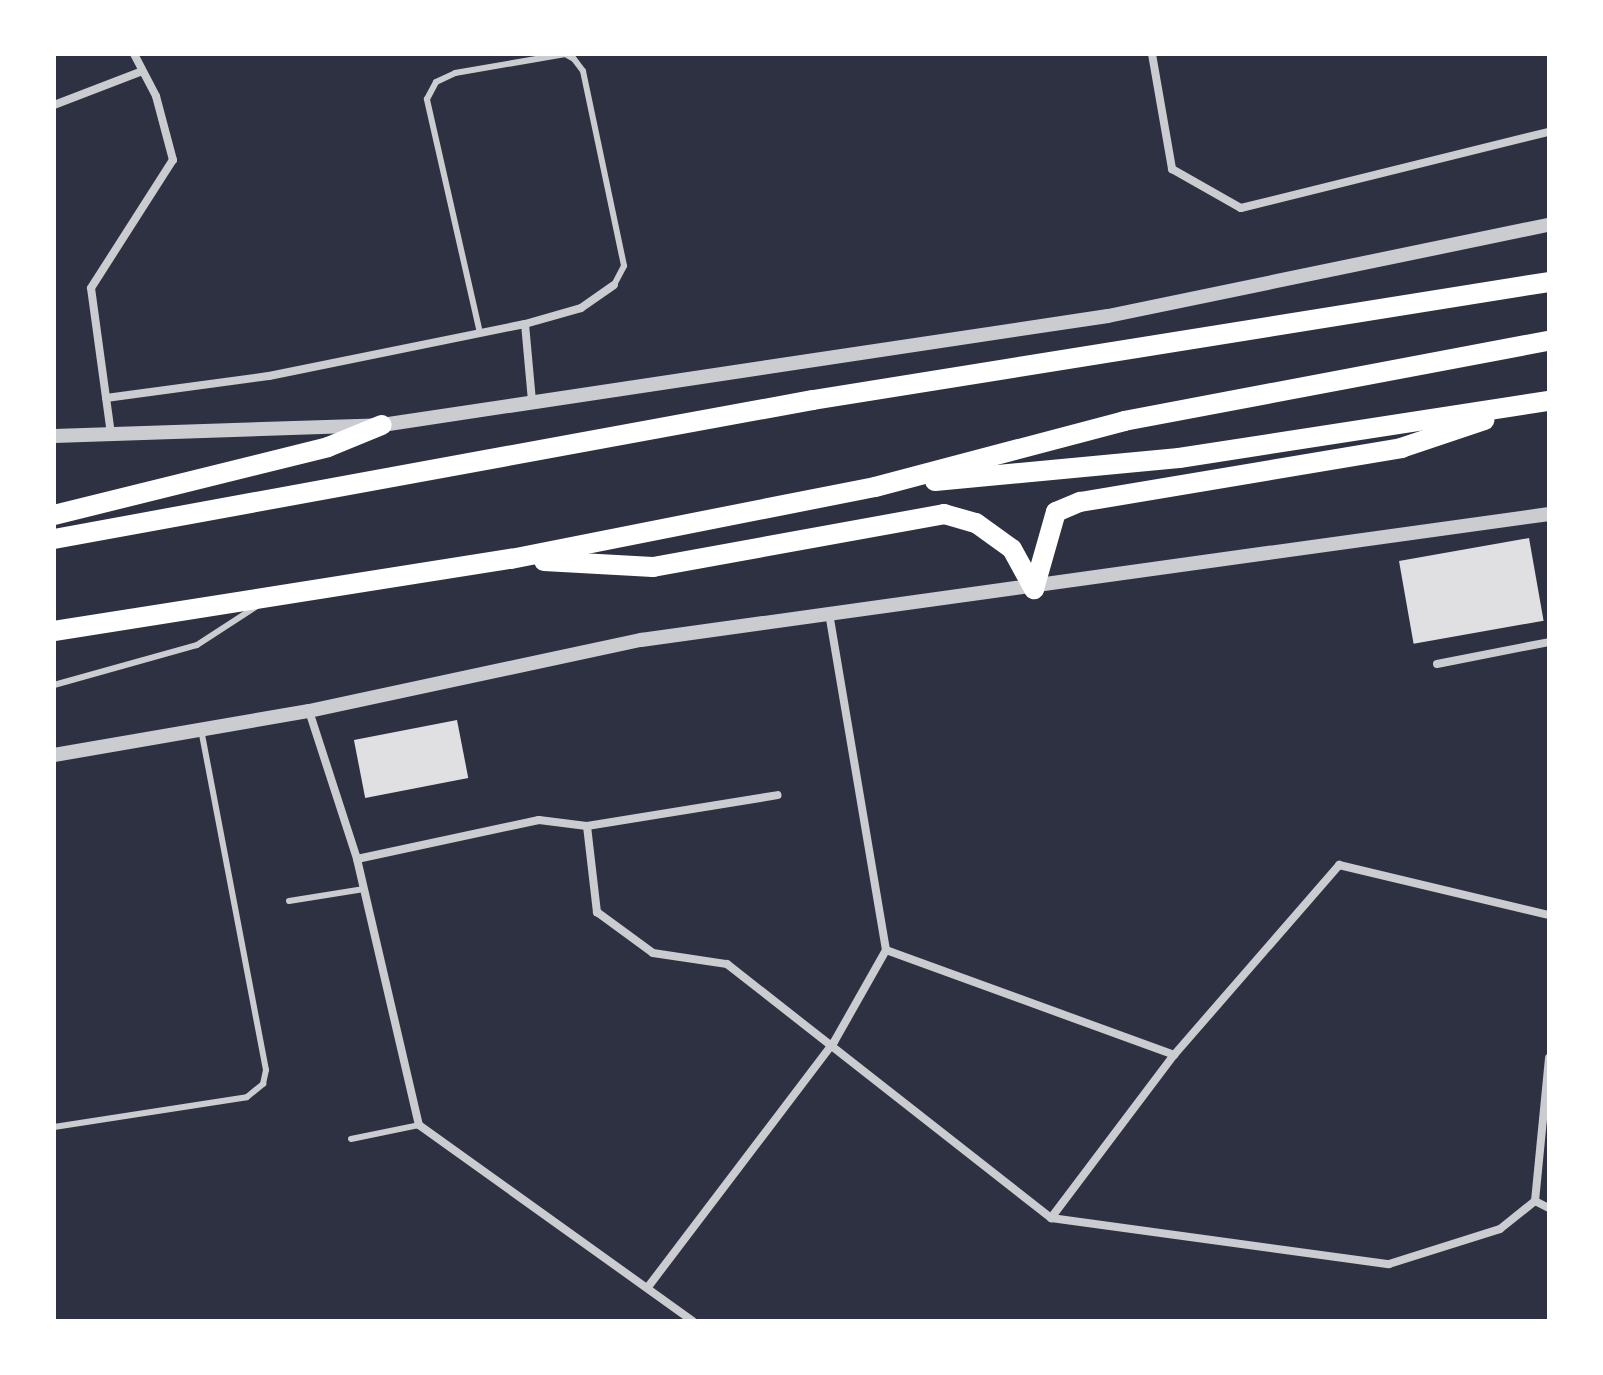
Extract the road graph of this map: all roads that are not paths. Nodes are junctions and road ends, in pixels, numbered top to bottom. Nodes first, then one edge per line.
1 (134, 54) edge
2 (1152, 54) edge
3 (140, 72) junction
4 (54, 105) edge
5 (1549, 132) edge
6 (1549, 225) edge
7 (1549, 282) edge
8 (614, 285) joint
9 (525, 324) junction
10 (480, 333) junction
11 (1549, 341) edge
12 (106, 398) junction
13 (532, 401) junction
14 (1541, 402) edge
15 (382, 425) junction
16 (111, 434) junction
17 (54, 436) edge
18 (875, 487) junction
19 (54, 504) edge
20 (90, 505) junction
21 (1549, 514) edge
22 (54, 515) edge
23 (54, 539) edge
24 (511, 559) junction
25 (1034, 589) junction
26 (268, 599) junction
27 (830, 618) junction
28 (54, 631) edge
29 (1549, 642) edge
30 (1437, 664) dead end
31 (54, 685) edge
32 (309, 711) junction
33 (201, 730) junction
34 (54, 755) edge
35 (778, 795) dead end
36 (587, 826) junction
37 (357, 859) junction
38 (364, 889) junction
39 (289, 901) dead end
40 (1549, 915) edge
41 (886, 950) junction
42 (834, 1042) junction
43 (1174, 1055) junction
44 (1549, 1058) edge
45 (419, 1125) junction
46 (54, 1127) edge
47 (351, 1139) dead end
48 (1535, 1201) junction
49 (1549, 1208) edge
50 (1051, 1218) junction
51 (648, 1287) junction
52 (693, 1321) edge

1 - 3 street
2 - 5 street
3 - 4 street
3 - 12 street
6 - 13 street
7 - 23 main road
8 - 9 street
8 - 10 lane
9 - 10 street
9 - 13 street
10 - 12 street
11 - 18 main road
12 - 16 street
13 - 15 street
14 - 18 main road
14 - 25 main road
15 - 16 street
15 - 20 main road
16 - 17 street
18 - 24 main road
19 - 20 lane
20 - 22 main road
21 - 25 street
24 - 25 main road
24 - 26 main road
25 - 27 street
26 - 28 main road
26 - 31 lane
27 - 32 street
27 - 41 street
29 - 30 street
32 - 33 street
32 - 37 street
33 - 34 street
33 - 46 lane
35 - 36 street
36 - 37 street
36 - 42 street
37 - 38 street
38 - 39 lane
38 - 45 street
40 - 43 street
41 - 42 street
41 - 43 street
42 - 50 street
42 - 51 street
43 - 50 street
44 - 48 street
45 - 47 lane
45 - 51 street
48 - 49 street
48 - 50 street
51 - 52 street

